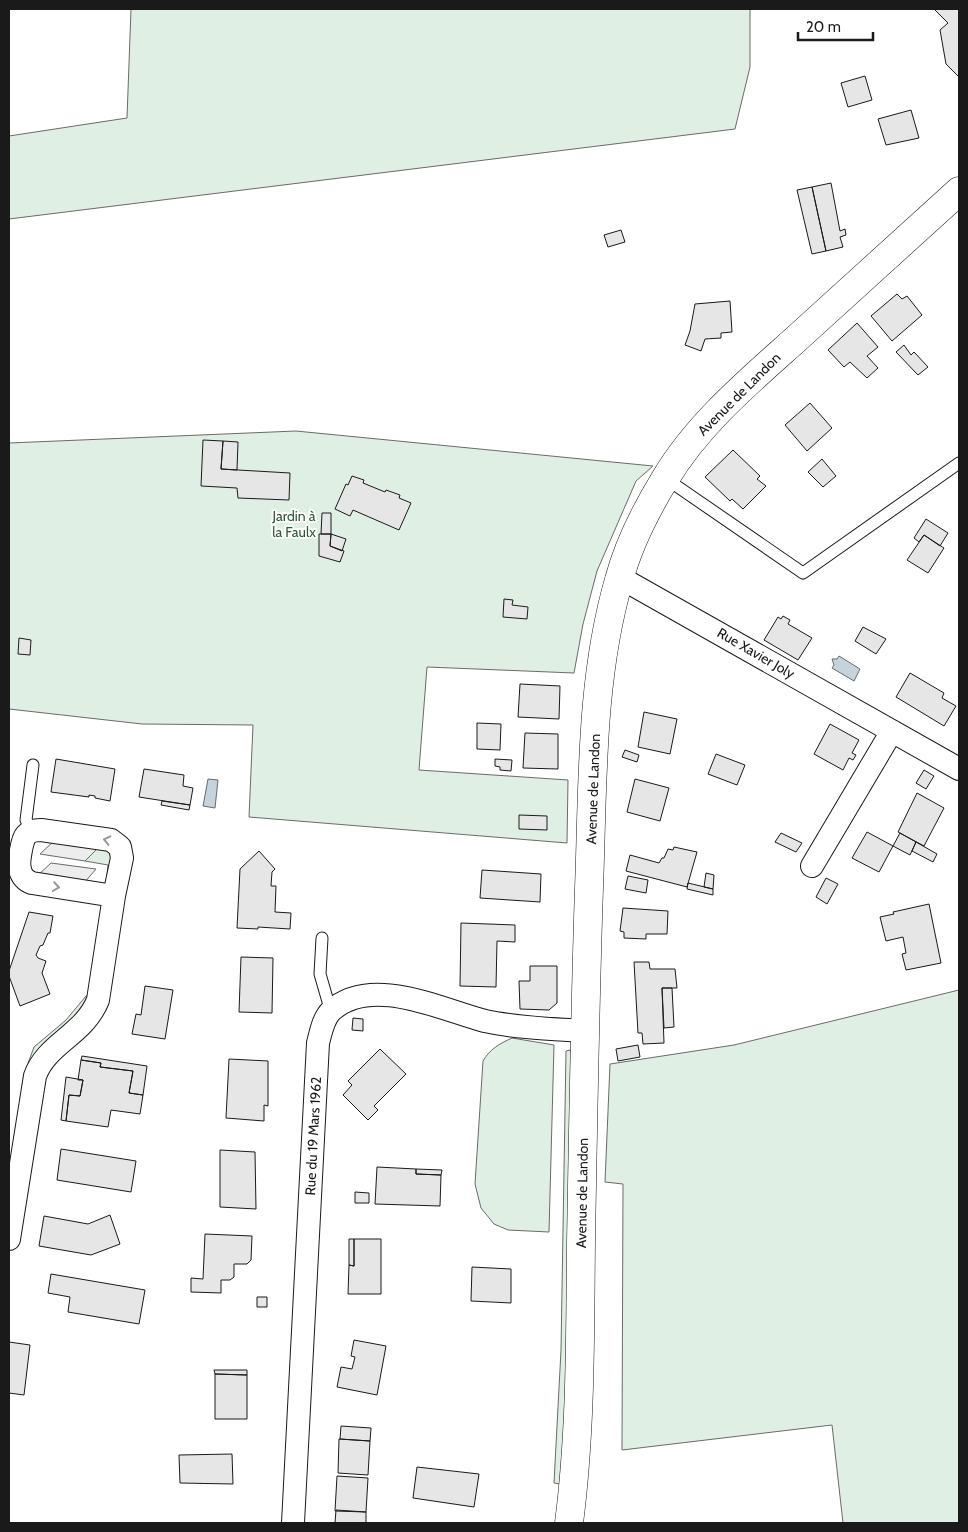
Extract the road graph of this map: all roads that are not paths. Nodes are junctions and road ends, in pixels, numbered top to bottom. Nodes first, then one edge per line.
1 (959, 190) edge
2 (959, 463) edge
3 (665, 478) junction
4 (620, 577) junction
5 (892, 731) junction
6 (33, 765) dead end
7 (959, 769) edge
8 (32, 831) junction
9 (812, 866) dead end
10 (114, 896) junction
11 (322, 938) dead end
12 (330, 1012) junction
13 (584, 1031) junction
14 (9, 1239) edge
15 (293, 1523) edge
16 (569, 1523) edge

1 - 3 street, Avenue de Landon
2 - 3 lane
3 - 4 street, Avenue de Landon
4 - 5 street, Rue Xavier Joly
4 - 13 street, Avenue de Landon
5 - 7 street, Rue Xavier Joly
5 - 9 street
6 - 8 lane
10 -> 8 street
8 -> 10 street
10 - 14 street
11 - 12 lane
12 - 13 street
12 - 15 street, Rue du 19 Mars 1962
13 - 16 street, Avenue de Landon

